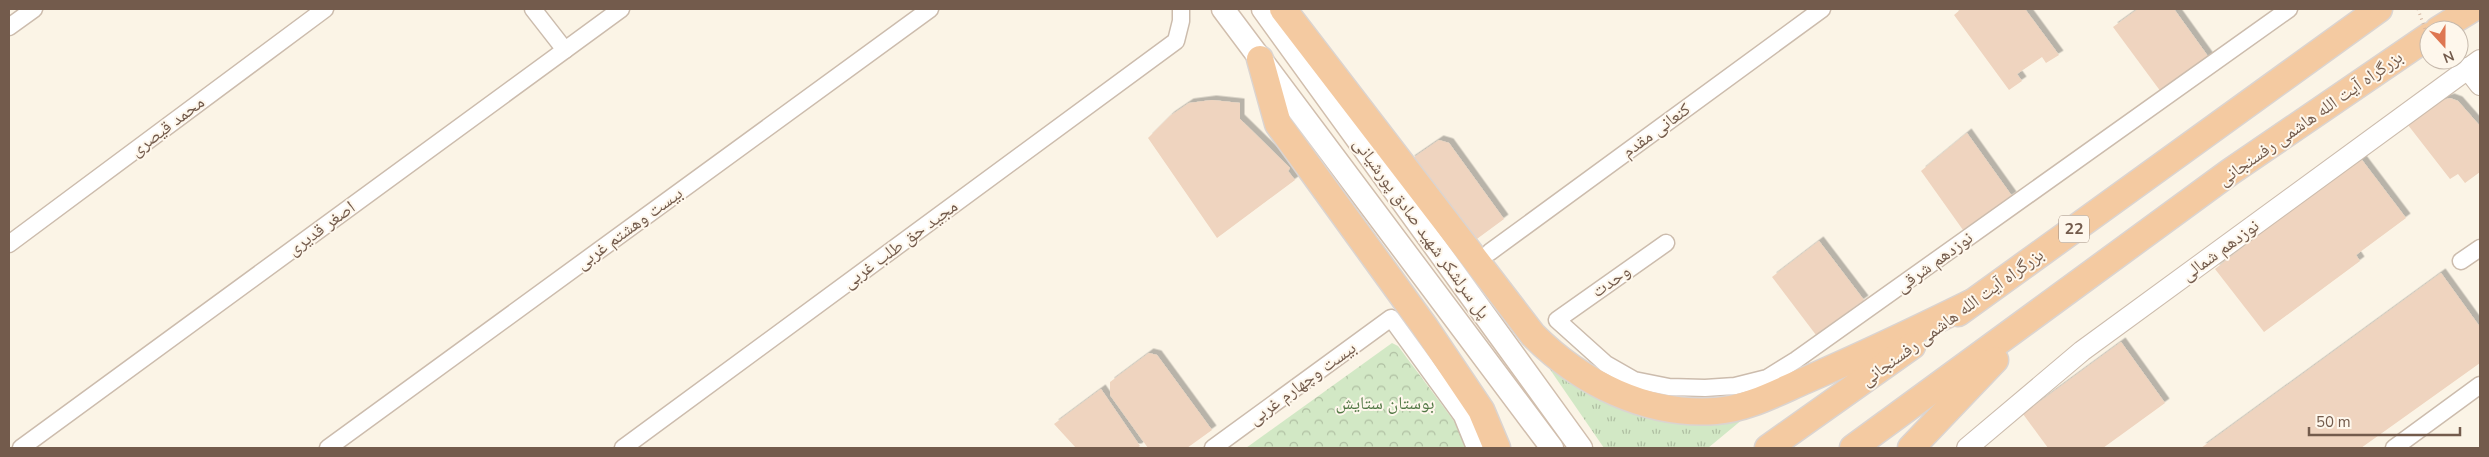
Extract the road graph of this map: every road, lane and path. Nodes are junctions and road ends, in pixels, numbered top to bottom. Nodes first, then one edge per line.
1 (34, 9) edge
2 (326, 9) edge
3 (533, 9) edge
4 (621, 9) edge
5 (930, 9) edge
6 (1181, 9) edge
7 (1223, 9) edge
8 (1263, 9) edge
9 (1283, 9) edge
10 (1822, 9) edge
11 (2289, 9) edge
12 (2379, 9) edge
13 (2472, 9) edge
14 (2454, 20) edge
15 (9, 26) edge
16 (2419, 43) edge
17 (565, 50) junction
18 (1260, 59) junction
19 (2474, 64) edge
20 (2480, 86) edge
21 (1666, 243) dead end
22 (9, 244) edge
23 (2480, 248) edge
24 (1490, 252) dead end
25 (2461, 261) dead end
26 (1971, 304) junction
27 (2041, 312) junction
28 (1557, 320) joint
29 (2480, 385) edge
30 (1547, 443) edge
31 (21, 448) edge
32 (328, 448) edge
33 (623, 448) edge
34 (1213, 448) edge
35 (1475, 448) edge
36 (1497, 448) edge
37 (1581, 448) edge
38 (1768, 448) edge
39 (1853, 448) edge
40 (1911, 448) edge
41 (1967, 448) edge
42 (2394, 448) edge

1 - 15 street
2 - 22 street, محمد قیصری
3 - 17 street
4 - 17 street, اصغر قدیری
5 - 32 street, بیست وهشتم غربی
6 - 33 street, مجید حق طلب غربی
7 - 18 main road, پل سرلشکر شهید صادق پورشیانی
8 - 37 main road, پل سرلشکر شهید صادق پورشیانی
9 - 26 highway
10 - 24 street, کنعانی مقدم
11 - 28 street, نوزدهم شرقی
12 - 26 highway, بزرگراه آیت الله هاشمی رفسنجانی / 22
13 - 14 highway
16 - 27 highway, بزرگراه آیت الله هاشمی رفسنجانی
17 - 31 street, اصغر قدیری
18 - 30 main road, پل سرلشکر شهید صادق پورشیانی
18 - 36 highway
19 - 20 street
19 - 41 street, نوزدهم شمالی
21 - 28 street, وحدت
23 - 25 street
26 - 38 highway, بزرگراه آیت الله هاشمی رفسنجانی / 22
27 - 39 highway, بزرگراه آیت الله هاشمی رفسنجانی
27 - 40 highway
29 - 42 street
34 - 35 street, بیست وچهارم غربی

